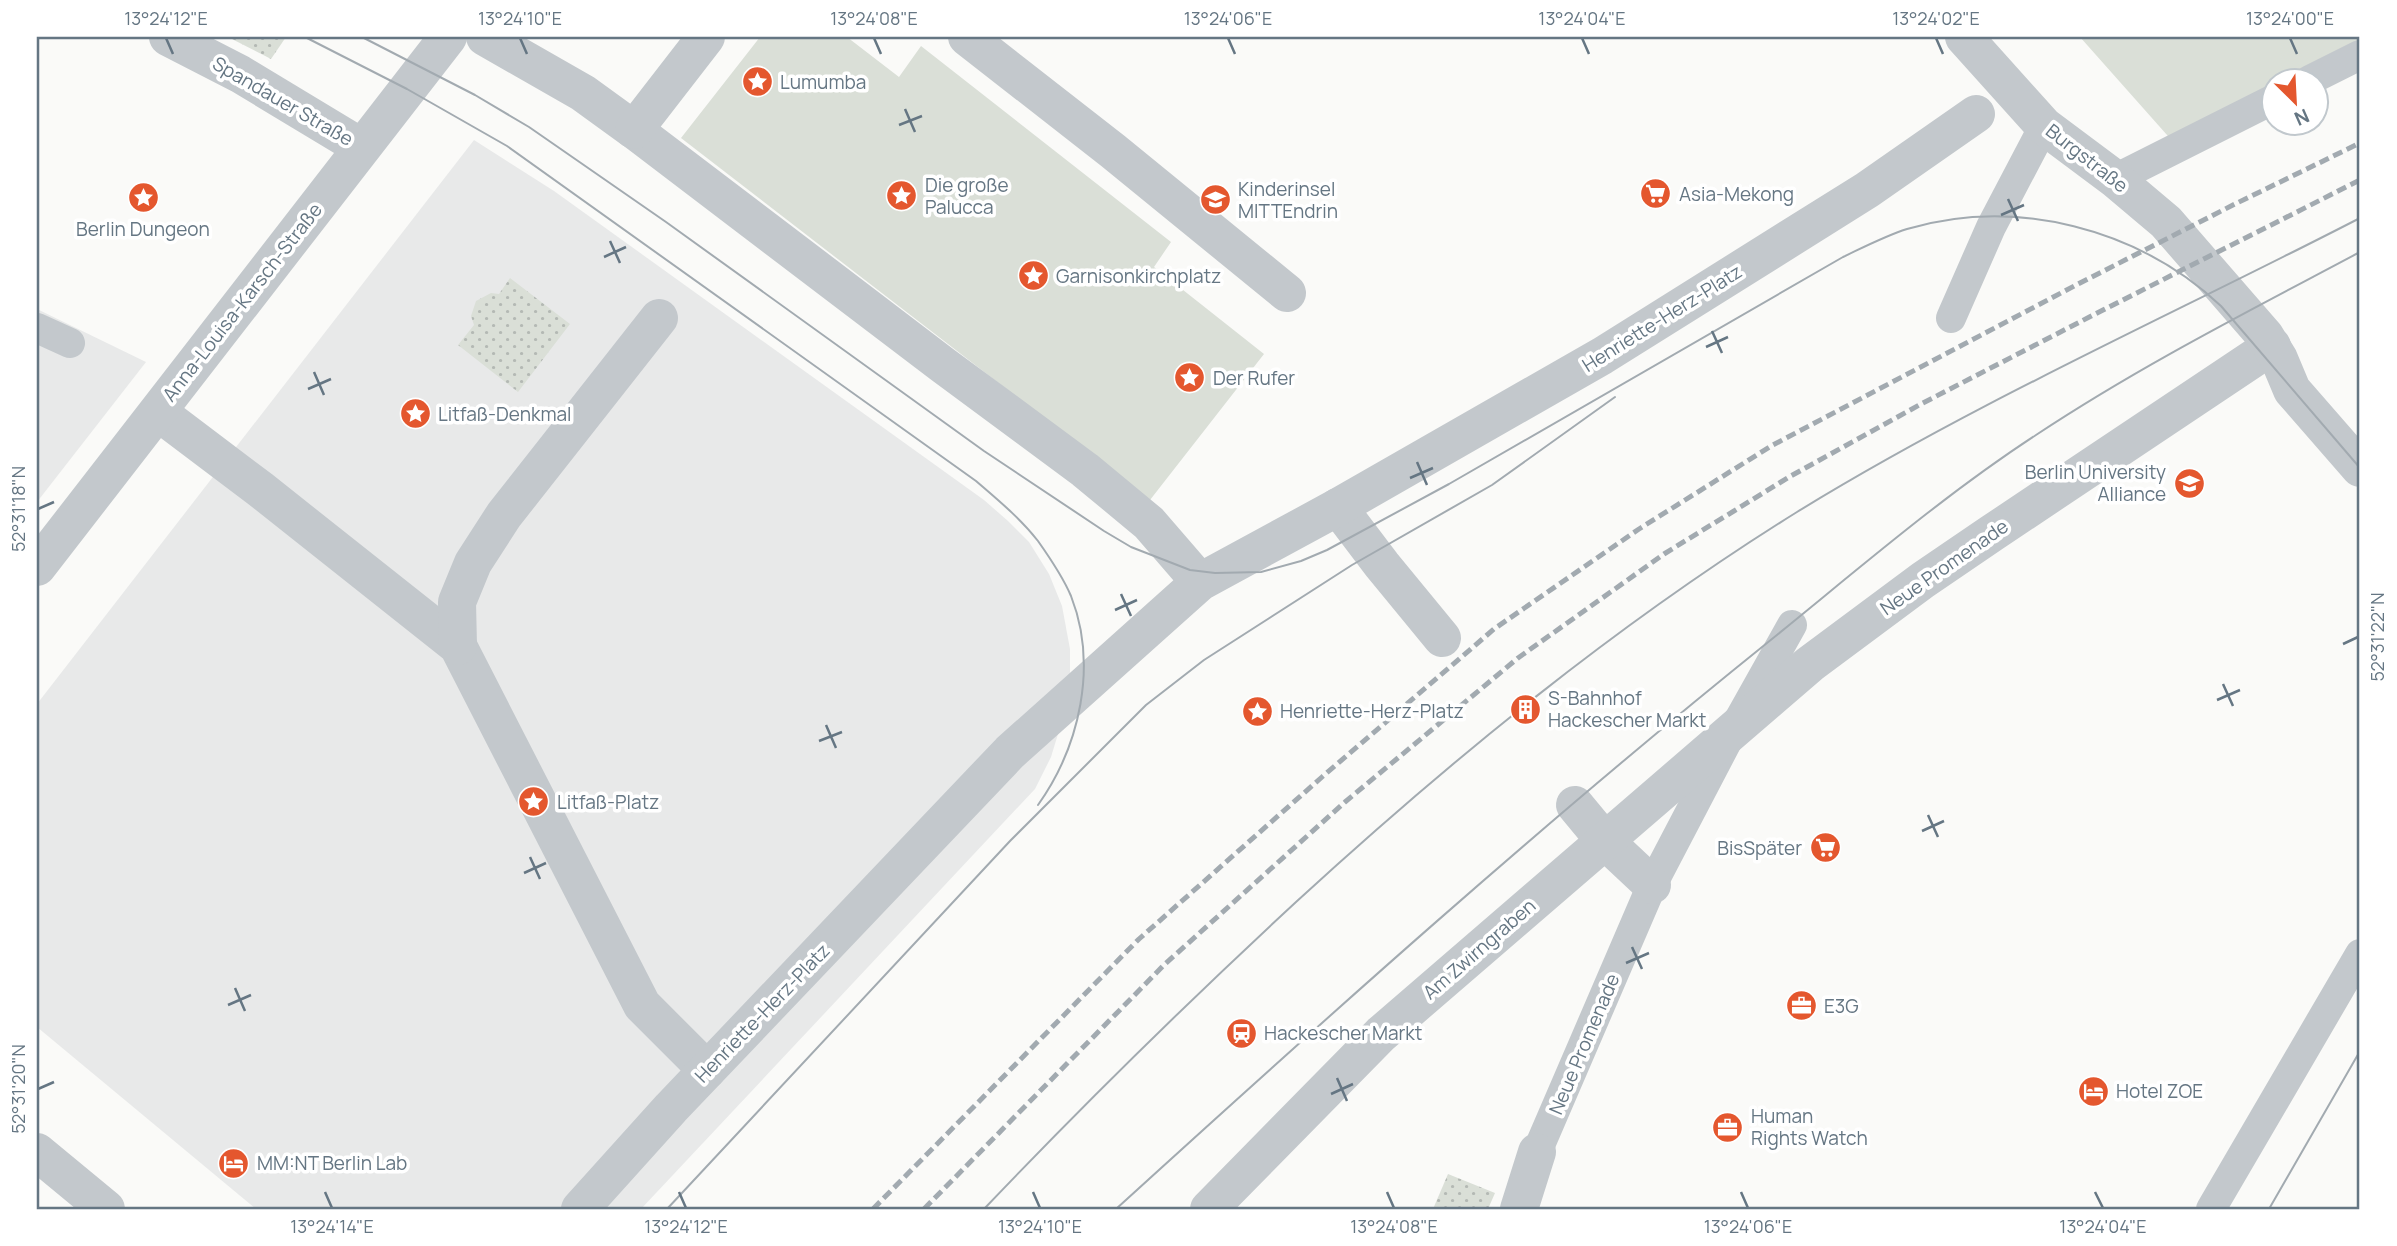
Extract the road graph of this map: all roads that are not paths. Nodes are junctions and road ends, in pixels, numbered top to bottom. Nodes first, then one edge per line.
1 (167, 37) edge
2 (448, 37) edge
3 (485, 37) edge
4 (706, 37) edge
5 (967, 37) edge
6 (1964, 37) edge
7 (2360, 55) edge
8 (2330, 70) edge
9 (2260, 106) edge
10 (1976, 114) dead end
11 (2044, 126) junction
12 (634, 130) junction
13 (361, 147) junction
14 (2115, 179) junction
15 (1287, 293) dead end
16 (659, 318) dead end
17 (1951, 318) dead end
18 (37, 328) edge
19 (70, 343) dead end
20 (2272, 346) junction
21 (158, 412) junction
22 (2360, 468) edge
23 (1338, 507) junction
24 (37, 567) edge
25 (1200, 582) junction
26 (1792, 625) dead end
27 (1442, 638) dead end
28 (458, 646) junction
29 (1732, 732) junction
30 (1575, 805) dead end
31 (1604, 840) junction
32 (1652, 885) junction
33 (2360, 954) edge
34 (708, 1070) junction
35 (37, 1152) edge
36 (1537, 1152) joint
37 (106, 1209) edge
38 (580, 1209) edge
39 (1209, 1209) edge
40 (1519, 1209) edge
41 (2211, 1209) edge

1 - 13 street, Spandauer Straße
2 - 13 street, Anna-Louisa-Karsch-Straße
3 - 12 street
4 - 12 street
5 - 15 street
6 - 11 street, Burgstraße
7 - 8 lane
9 - 14 lane
10 - 23 street, Henriette-Herz-Platz
11 - 14 street, Burgstraße
11 - 17 lane
12 - 25 street
13 - 21 street, Anna-Louisa-Karsch-Straße
14 - 20 street, Burgstraße
16 - 28 street
18 - 19 lane
20 - 22 street, Burgstraße
20 - 29 street, Neue Promenade
21 - 24 street, Anna-Louisa-Karsch-Straße
21 - 28 street
23 - 25 street, Henriette-Herz-Platz
23 - 27 street
25 - 34 street, Henriette-Herz-Platz
26 - 29 lane, Neue Promenade
28 - 34 street
29 - 31 street, Am Zwirngraben
29 - 32 lane, Neue Promenade
30 - 31 street
31 - 32 street
31 - 39 street, Am Zwirngraben
32 - 36 lane, Neue Promenade
33 - 41 lane
34 - 38 street, Henriette-Herz-Platz
35 - 37 street
36 - 40 street, Neue Promenade

